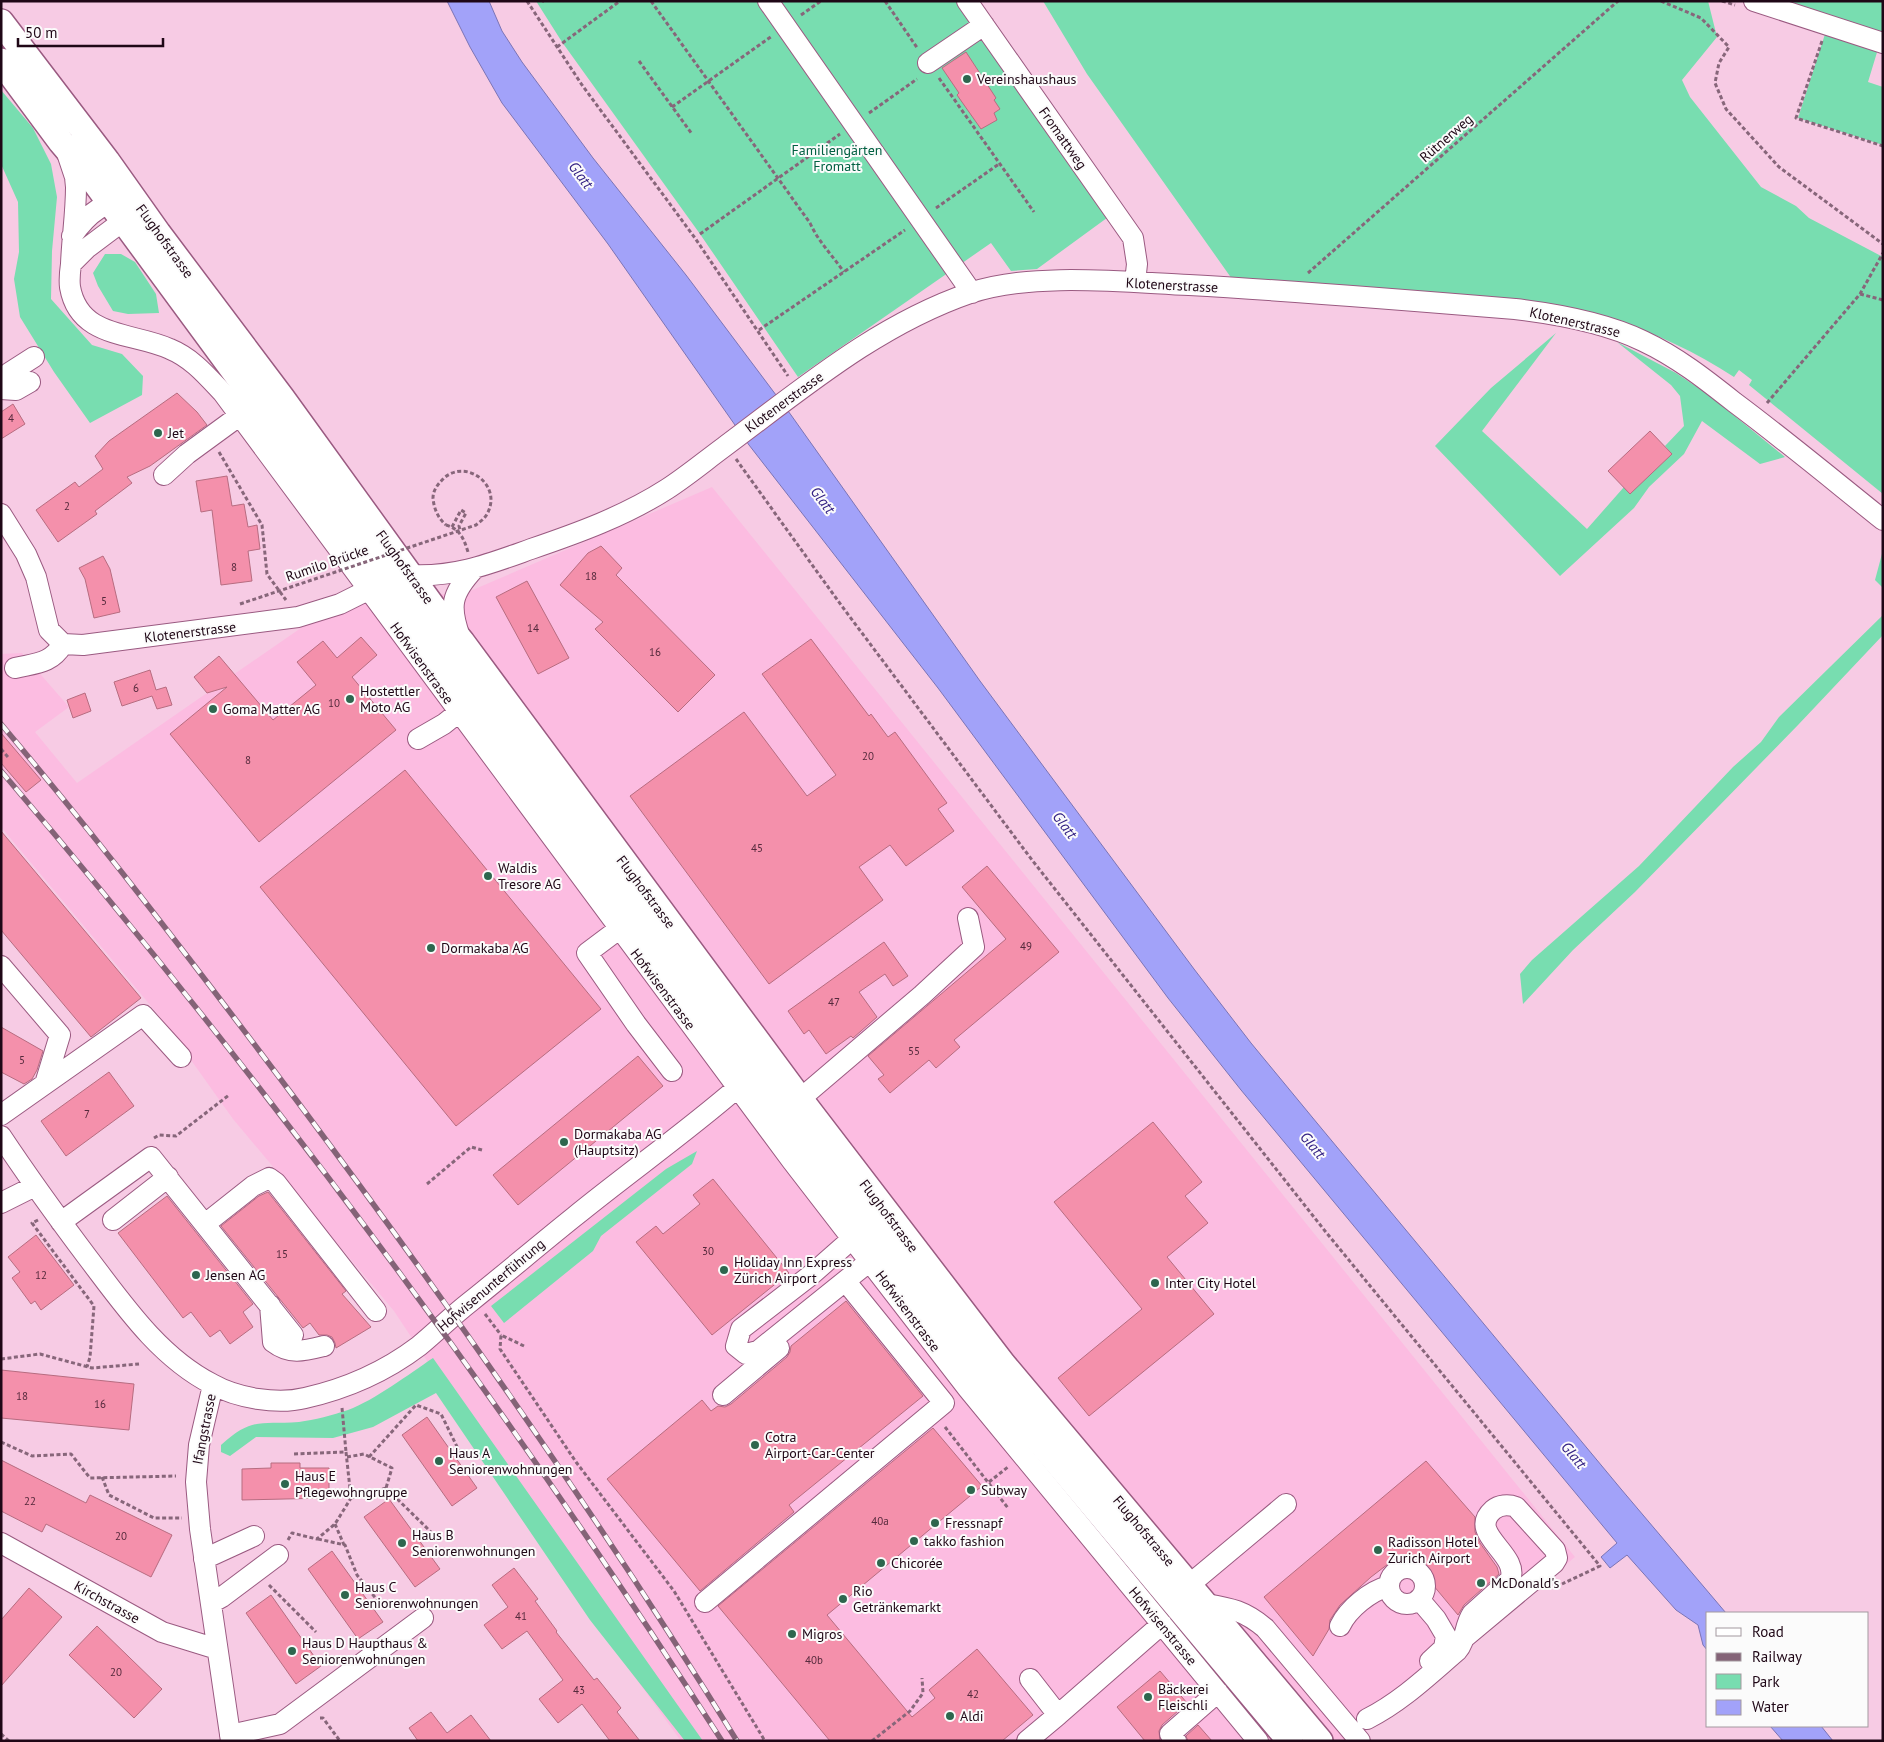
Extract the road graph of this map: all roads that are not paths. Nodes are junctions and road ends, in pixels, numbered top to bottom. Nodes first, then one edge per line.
1 (768, 1) edge
2 (967, 1) edge
3 (1747, 4) edge
4 (1, 22) edge
5 (984, 25) junction
6 (1883, 43) edge
7 (1, 61) edge
8 (930, 66) road end
9 (61, 142) junction
10 (122, 207) junction
11 (72, 236) junction
12 (70, 264) junction
13 (1135, 282) junction
14 (972, 292) junction
15 (34, 357) dead end
16 (30, 382) dead end
17 (2, 389) edge
18 (240, 416) junction
19 (164, 475) dead end
20 (1, 514) edge
21 (1883, 520) edge
22 (474, 569) junction
23 (411, 575) junction
24 (368, 590) junction
25 (462, 642) junction
26 (63, 644) junction
27 (15, 668) dead end
28 (458, 712) junction
29 (418, 739) dead end
30 (968, 918) dead end
31 (619, 929) junction
32 (1, 966) edge
33 (181, 1058) dead end
34 (672, 1071) dead end
35 (45, 1084) junction
36 (737, 1088) junction
37 (800, 1099) junction
38 (1, 1115) edge
39 (1, 1136) edge
40 (168, 1177) junction
41 (35, 1186) junction
42 (1, 1203) edge
43 (52, 1220) junction
44 (113, 1220) dead end
45 (205, 1224) junction
46 (853, 1238) junction
47 (874, 1266) junction
48 (851, 1288) junction
49 (270, 1305) junction
50 (376, 1311) dead end
51 (293, 1335) dead end
52 (324, 1346) dead end
53 (213, 1385) junction
54 (723, 1395) dead end
55 (1286, 1504) dead end
56 (254, 1536) dead end
57 (1, 1542) edge
58 (278, 1555) road end
59 (204, 1559) junction
60 (1189, 1585) junction
61 (1388, 1586) junction
62 (1419, 1599) junction
63 (705, 1602) dead end
64 (211, 1603) junction
65 (1206, 1604) junction
66 (423, 1618) dead end
67 (1162, 1624) junction
68 (1340, 1626) dead end
69 (1464, 1638) junction
70 (217, 1649) junction
71 (1030, 1680) dead end
72 (1218, 1692) junction
73 (1058, 1715) junction
74 (1360, 1730) edge
75 (231, 1738) edge
76 (1027, 1741) edge
77 (1176, 1741) edge
78 (1258, 1741) edge
79 (1290, 1741) edge
80 (1320, 1741) edge

1 - 14 street
2 - 5 street, Fromattweg
3 - 6 street
4 - 10 main road, Flughofstrasse
5 - 8 street
5 - 13 street, Fromattweg
7 - 9 main road, Flughofstrasse
9 - 10 main road, Flughofstrasse
9 - 11 street, Hofwisenstrasse
10 - 11 street
10 - 12 street
10 - 23 main road, Flughofstrasse
10 - 79 main road, Flughofstrasse
11 - 12 street, Hofwisenstrasse
12 - 18 street, Hofwisenstrasse
13 - 14 street, Klotenerstrasse
13 - 21 street, Klotenerstrasse
14 - 22 street, Klotenerstrasse
15 - 17 street
16 - 17 street
18 - 19 street
18 - 24 street, Hofwisenstrasse
20 - 26 street
22 - 23 street, Klotenerstrasse
22 - 25 street
23 - 25 main road, Flughofstrasse
24 - 26 street, Klotenerstrasse
24 - 28 street, Hofwisenstrasse
25 - 37 main road, Flughofstrasse
26 - 27 street
28 - 29 street
28 - 31 street, Hofwisenstrasse
30 - 37 street
31 - 34 street
31 - 36 street, Hofwisenstrasse
32 - 35 street
33 - 35 street
35 - 38 street
36 - 46 street, Hofwisenstrasse
36 - 53 street, Hofwisenunterführung
37 - 60 main road, Flughofstrasse
39 - 41 street, Ifangstrasse
40 - 43 street
40 - 44 street
40 - 45 street
41 - 42 street
41 - 43 street, Ifangstrasse
43 - 53 street, Ifangstrasse
45 - 49 street
45 - 50 street
46 - 47 street, Hofwisenstrasse
46 - 47 street
47 - 48 street
47 - 67 street, Hofwisenstrasse
48 - 54 street
48 - 63 street
49 - 51 street
49 - 52 street
53 - 59 street, Ifangstrasse
55 - 60 street
56 - 59 street
57 - 70 street, Kirchstrasse
58 - 64 street
59 - 64 street, Ifangstrasse
60 - 65 main road, Flughofstrasse
61 - 62 street
61 - 62 street
61 - 68 street
62 - 74 street
64 - 70 street, Ifangstrasse
65 - 74 street
65 - 80 main road, Flughofstrasse
66 - 75 street
67 - 72 street, Hofwisenstrasse
67 - 73 street
69 - 69 street
69 - 74 street
70 - 75 street, Ifangstrasse
71 - 73 street
72 - 77 street
72 - 78 street, Hofwisenstrasse
73 - 76 street

